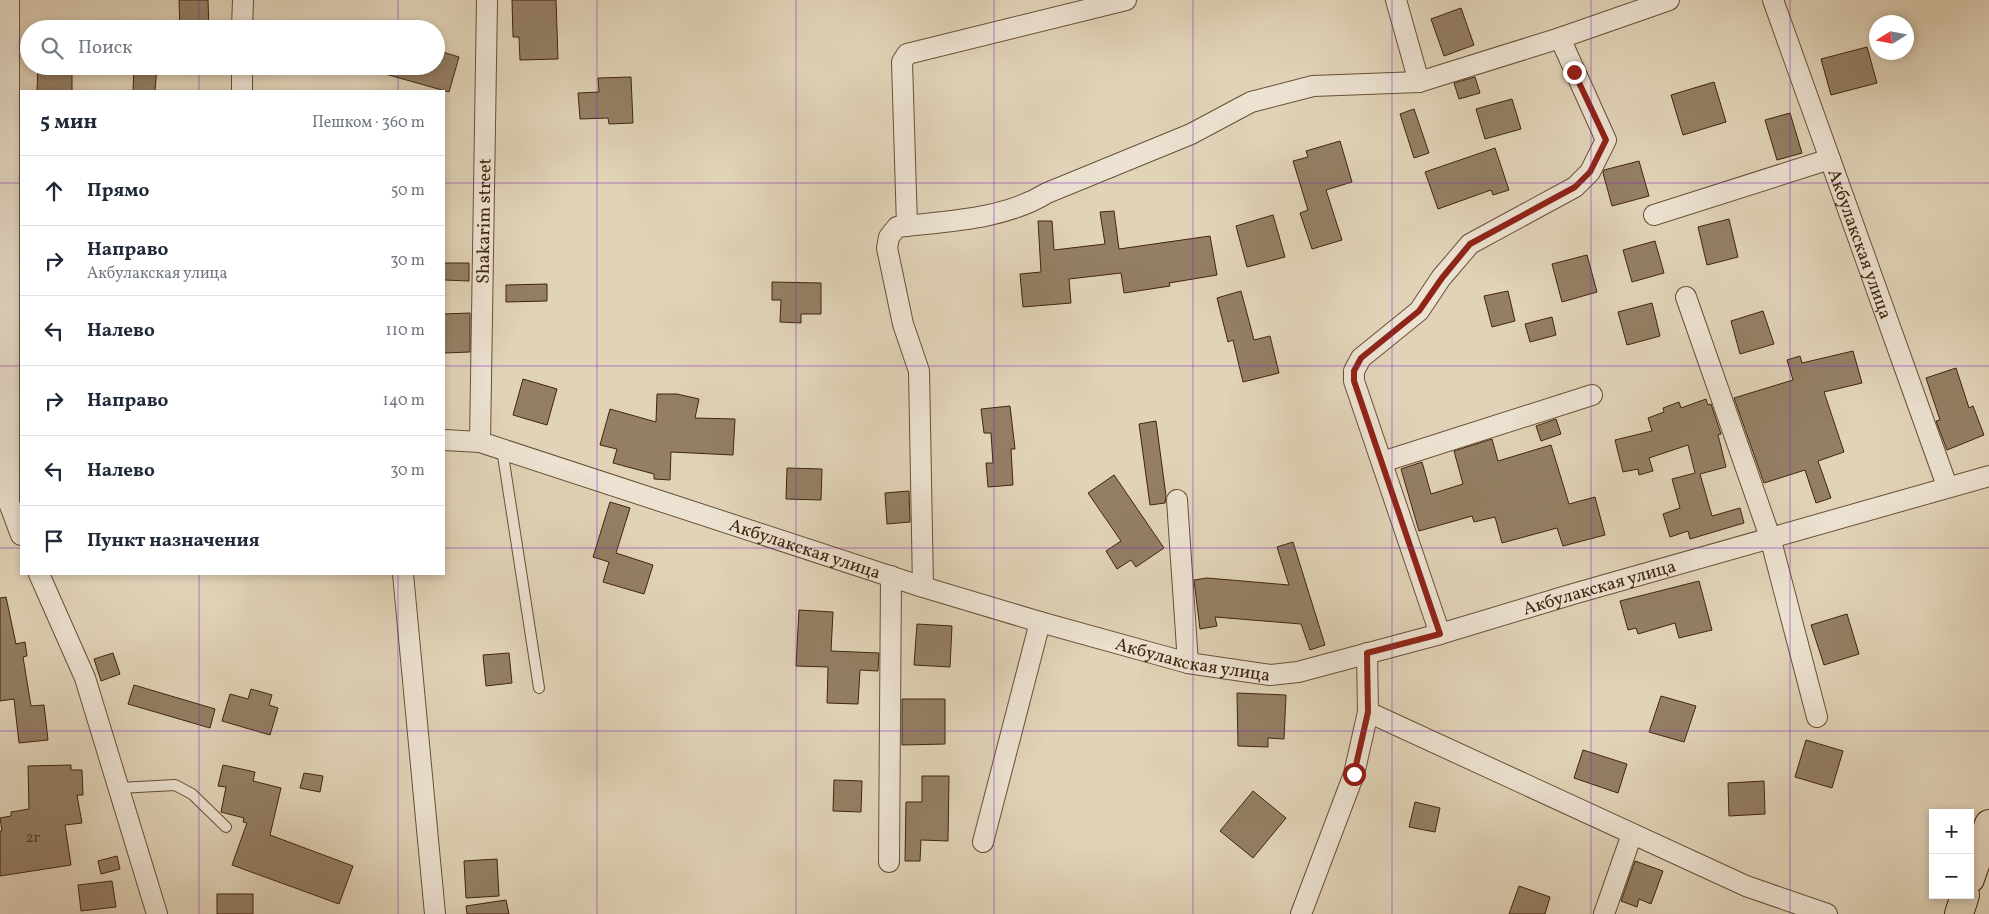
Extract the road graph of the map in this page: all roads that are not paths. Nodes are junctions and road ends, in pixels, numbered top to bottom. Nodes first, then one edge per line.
1 (9, 0) edge
2 (242, 0) edge
3 (487, 0) edge
4 (1126, 0) edge
5 (1396, 0) edge
6 (1668, 0) edge
7 (1773, 0) edge
8 (242, 20) edge
9 (1560, 38) junction
10 (242, 75) edge
11 (1419, 82) junction
12 (242, 90) edge
13 (1830, 159) junction
14 (1654, 216) dead end
15 (907, 226) junction
16 (1686, 297) dead end
17 (1592, 395) dead end
18 (445, 440) edge
19 (480, 442) junction
20 (502, 449) junction
21 (1382, 462) junction
22 (1989, 476) edge
23 (1948, 486) junction
24 (1177, 500) dead end
25 (5, 504) edge
26 (20, 530) edge
27 (1770, 537) junction
28 (38, 575) edge
29 (403, 575) edge
30 (891, 576) junction
31 (924, 587) junction
32 (1040, 622) junction
33 (1440, 634) junction
34 (1367, 653) junction
35 (1188, 663) junction
36 (539, 688) dead end
37 (1368, 712) junction
38 (1817, 717) dead end
39 (118, 788) junction
40 (1989, 824) edge
41 (226, 828) dead end
42 (1632, 834) junction
43 (983, 842) dead end
44 (889, 862) dead end
45 (1974, 867) edge
46 (1964, 899) edge
47 (157, 914) edge
48 (435, 914) edge
49 (1302, 914) edge
50 (1604, 914) edge
51 (1827, 914) edge
52 (1959, 914) edge

1 - 25 street
2 - 8 street
3 - 19 street, Shakarim street
4 - 15 street
5 - 11 street
6 - 9 street
7 - 13 street, Акбулакская улица
9 - 11 street
9 - 21 street
10 - 12 street
11 - 15 street
13 - 14 street
13 - 23 street, Акбулакская улица
15 - 31 street
16 - 27 street
17 - 21 street
18 - 19 street, Акбулакская улица
19 - 20 street, Акбулакская улица
20 - 30 street, Акбулакская улица
20 - 36 lane
21 - 33 street
22 - 23 street, Акбулакская улица
23 - 27 street, Акбулакская улица
24 - 35 street
25 - 26 street
27 - 33 street, Акбулакская улица
27 - 38 street
28 - 39 street
29 - 48 street
30 - 31 street, Акбулакская улица
30 - 44 street
31 - 32 street, Акбулакская улица
32 - 35 street, Акбулакская улица
32 - 43 street
33 - 34 street, Акбулакская улица
34 - 35 street, Акбулакская улица
34 - 37 street
37 - 42 street
37 - 49 street
39 - 41 lane
39 - 47 street
40 - 45 main road
42 - 50 street
42 - 51 street
46 - 52 main road

